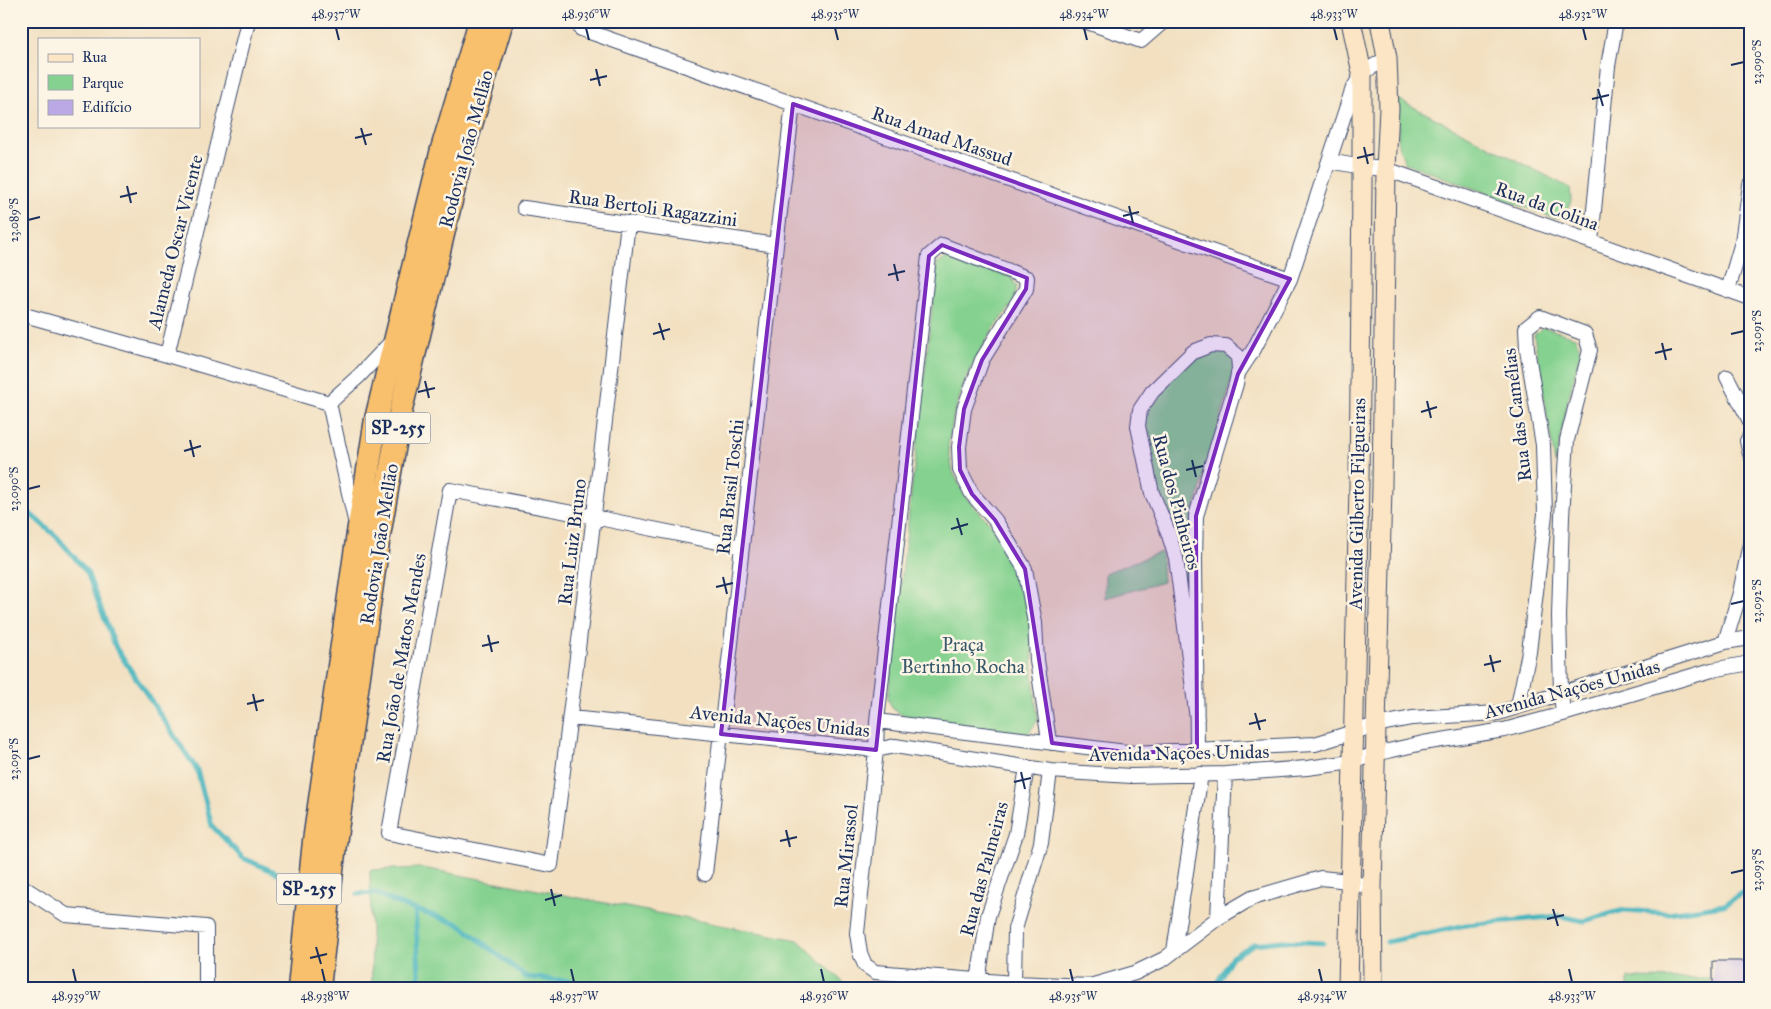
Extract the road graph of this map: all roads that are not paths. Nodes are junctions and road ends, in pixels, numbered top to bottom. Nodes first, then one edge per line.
1 (248, 21) edge
2 (480, 21) edge
3 (502, 21) edge
4 (1084, 21) edge
5 (1164, 21) edge
6 (1351, 21) edge
7 (1380, 21) edge
8 (1616, 21) edge
9 (581, 29) dead end
10 (1387, 58) junction
11 (1362, 73) junction
12 (794, 104) junction
13 (1329, 161) junction
14 (1362, 167) junction
15 (1386, 169) junction
16 (1750, 186) edge
17 (524, 208) dead end
18 (628, 223) junction
19 (1591, 241) junction
20 (776, 245) junction
21 (1290, 279) junction
22 (1728, 290) junction
23 (1750, 298) edge
24 (21, 314) edge
25 (396, 336) junction
26 (167, 355) junction
27 (1238, 374) junction
28 (1727, 377) dead end
29 (329, 403) junction
30 (1750, 421) edge
31 (1750, 436) edge
32 (1750, 454) edge
33 (1359, 485) junction
34 (1382, 486) junction
35 (594, 517) junction
36 (358, 533) junction
37 (1750, 542) edge
38 (742, 547) junction
39 (1750, 638) edge
40 (1725, 642) junction
41 (1750, 663) edge
42 (1561, 692) junction
43 (1518, 706) junction
44 (1563, 714) junction
45 (570, 718) junction
46 (1197, 719) junction
47 (877, 722) junction
48 (1376, 725) junction
49 (1352, 733) junction
50 (721, 734) junction
51 (1052, 743) junction
52 (876, 750) junction
53 (1197, 750) junction
54 (1375, 754) junction
55 (1352, 762) junction
56 (1027, 767) junction
57 (1050, 771) junction
58 (1201, 774) junction
59 (1225, 774) junction
60 (551, 865) joint
61 (705, 874) dead end
62 (1349, 881) junction
63 (21, 886) edge
64 (1372, 888) junction
65 (1218, 918) junction
66 (1174, 951) junction
67 (978, 981) junction
68 (1014, 983) junction
69 (206, 988) edge
70 (299, 988) edge
71 (319, 988) edge
72 (1348, 988) edge
73 (1373, 988) edge

1 - 26 street, Alameda Oscar Vicente
2 - 25 highway, Rodovia João Mellão / SP-255
3 - 71 highway, Rodovia João Mellão / SP-255
4 - 5 street
6 - 11 main road, Avenida Gilberto Filgueiras
7 - 10 main road, Avenida Gilberto Filgueiras
8 - 19 street
9 - 12 street, Rua Amad Massud
10 - 11 street
10 - 15 main road, Avenida Gilberto Filgueiras
11 - 13 street, Rua dos Pinheiros
11 - 14 main road, Avenida Gilberto Filgueiras
12 - 20 street, Rua Brasil Toschi
12 - 21 street, Rua Amad Massud
13 - 14 street, Rua da Colina
13 - 21 street, Rua dos Pinheiros
14 - 15 street, Rua da Colina
14 - 33 main road, Avenida Gilberto Filgueiras
15 - 19 street, Rua da Colina
15 - 34 main road, Avenida Gilberto Filgueiras
16 - 22 street
17 - 18 street, Rua Bertoli Ragazzini
18 - 20 street, Rua Bertoli Ragazzini
18 - 35 street, Rua Luiz Bruno
19 - 22 street, Rua da Colina
20 - 38 street, Rua Brasil Toschi
21 - 27 street, Rua dos Pinheiros
22 - 23 street, Rua da Colina
24 - 26 street
25 - 29 street
25 - 36 highway, Rodovia João Mellão / SP-255
26 - 29 street
27 - 46 street, Rua dos Pinheiros
27 - 46 street, Rua dos Pinheiros
28 - 30 street
29 - 36 street
31 - 32 street
33 - 34 main road
33 - 49 main road, Avenida Gilberto Filgueiras
34 - 48 main road, Avenida Gilberto Filgueiras
35 - 38 street
35 - 45 street, Rua Luiz Bruno
35 - 60 street, Rua João de Matos Mendes
36 - 70 highway, Rodovia João Mellão / SP-255
37 - 40 street
38 - 50 street, Rua Brasil Toschi
39 - 40 street, Avenida Nações Unidas
40 - 42 street, Avenida Nações Unidas
41 - 44 street, Avenida Nações Unidas
42 - 43 street, Avenida Nações Unidas
42 - 43 street, Rua das Camélias
42 - 44 street, Rua das Camélias
43 - 48 street, Avenida Nações Unidas
44 - 54 street, Avenida Nações Unidas
45 - 50 street, Avenida Nações Unidas
45 - 60 street, Rua Luiz Bruno
46 - 53 street, Rua dos Pinheiros
47 - 51 street, Avenida Nações Unidas
47 - 51 street
47 - 52 street
48 - 49 street, Avenida Nações Unidas
48 - 54 main road, Avenida Gilberto Filgueiras
49 - 53 street, Avenida Nações Unidas
49 - 55 main road, Avenida Gilberto Filgueiras
50 - 52 street, Avenida Nações Unidas
50 - 61 street, Rua Brasil Toschi
51 - 53 street, Avenida Nações Unidas
52 - 56 street, Avenida Nações Unidas
52 - 67 street, Rua Mirassol
54 - 55 street, Avenida Nações Unidas
54 - 64 main road, Avenida Gilberto Filgueiras
55 - 59 street, Avenida Nações Unidas
55 - 62 main road, Avenida Gilberto Filgueiras
56 - 57 street, Avenida Nações Unidas
56 - 67 street, Rua das Palmeiras
57 - 58 street, Avenida Nações Unidas
57 - 68 street
58 - 59 street, Avenida Nações Unidas
58 - 66 street
59 - 65 street
62 - 64 street
62 - 65 street
62 - 72 main road, Avenida Gilberto Filgueiras
63 - 69 street
64 - 73 main road, Avenida Gilberto Filgueiras
65 - 66 street
66 - 68 street
67 - 68 street

